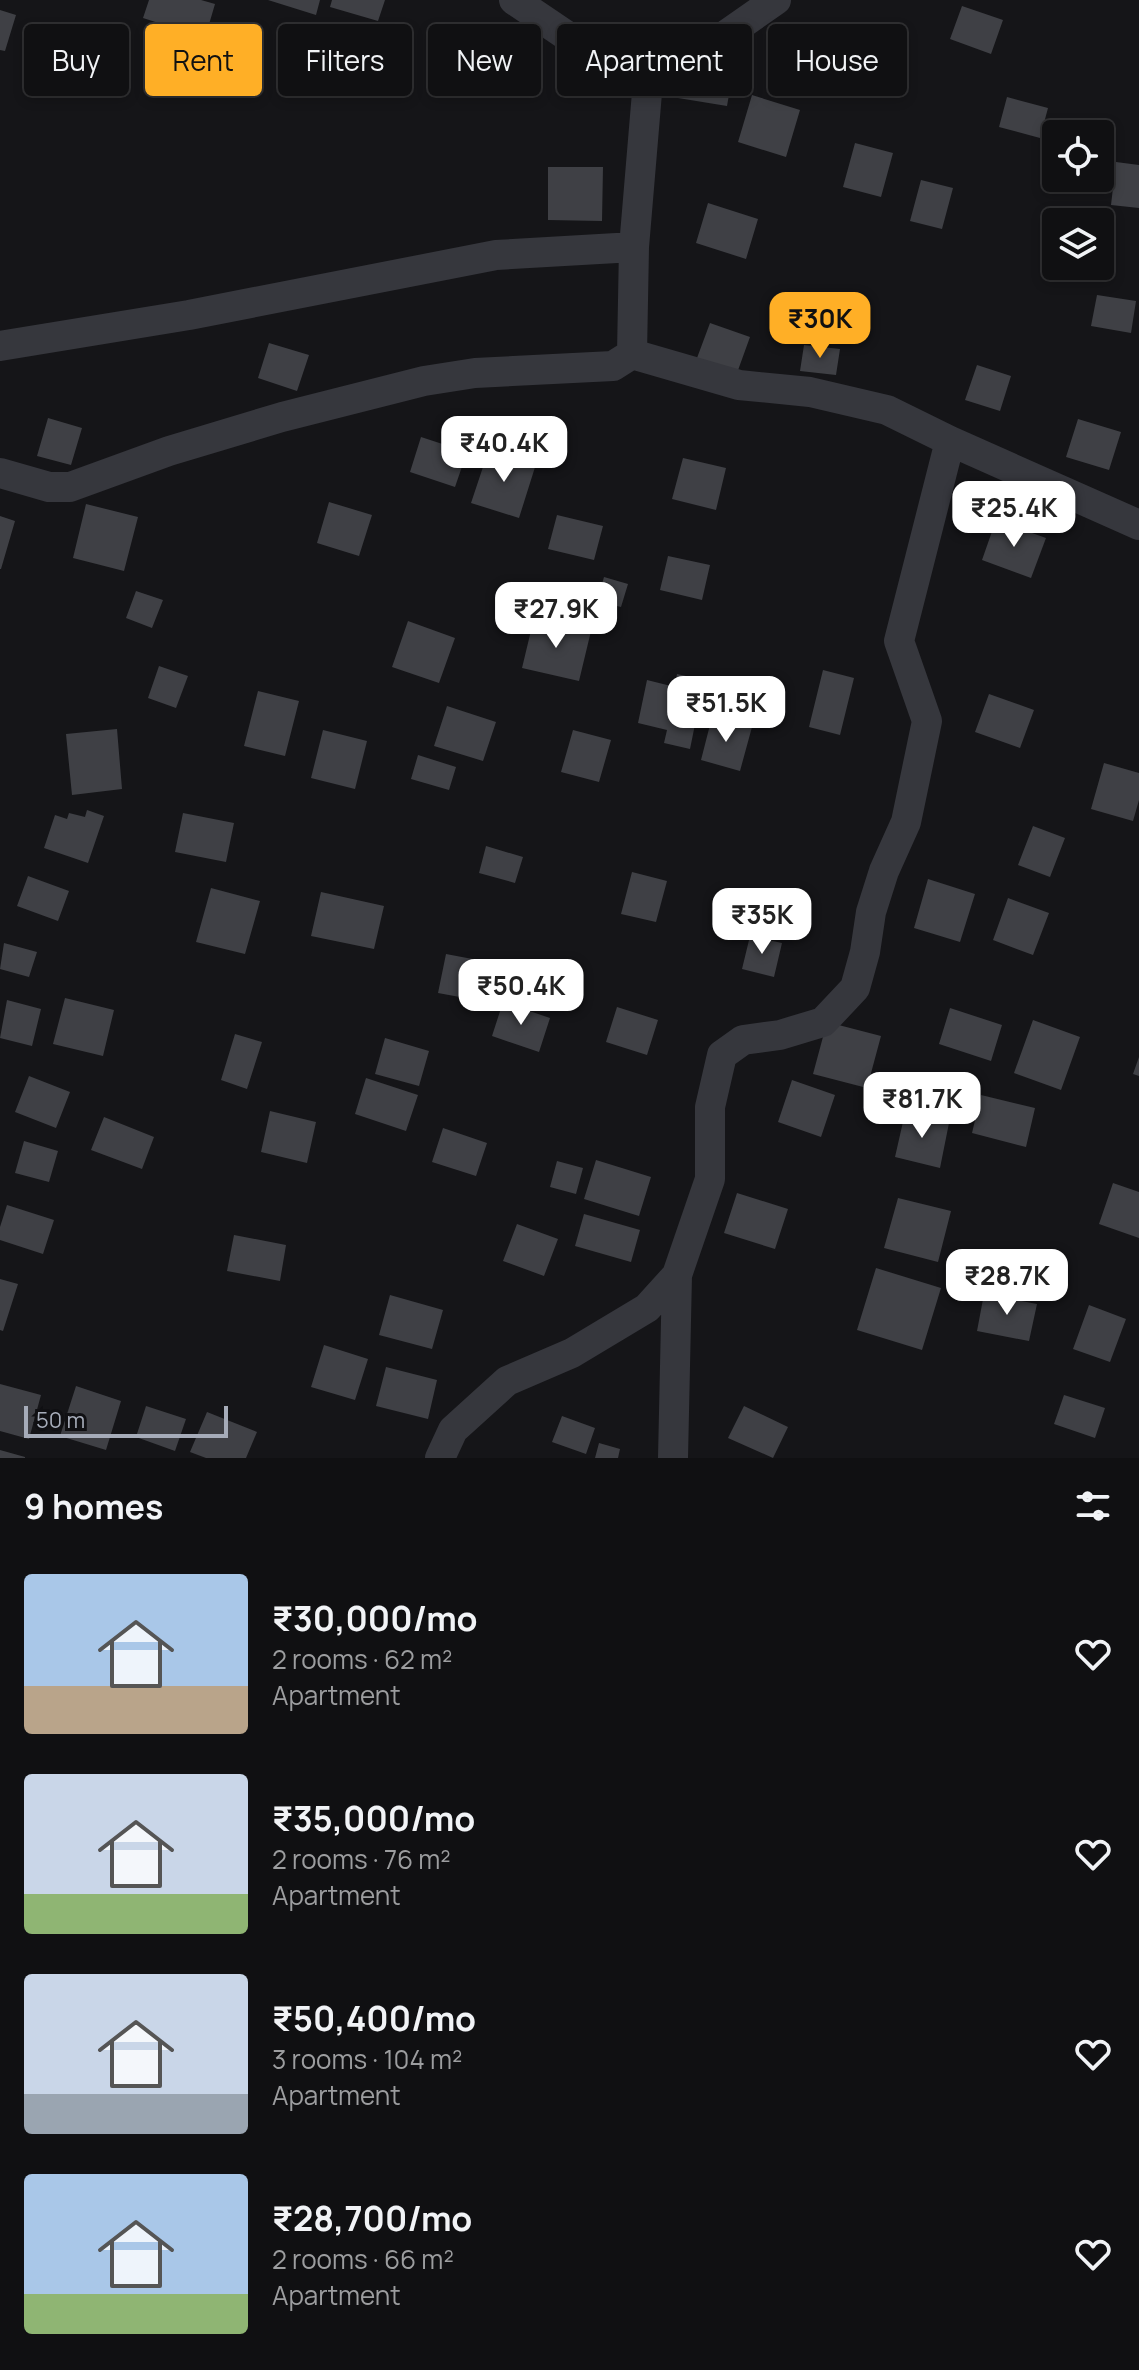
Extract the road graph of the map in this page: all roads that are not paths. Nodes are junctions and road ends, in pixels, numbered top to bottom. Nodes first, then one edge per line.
1 (514, 0) edge
2 (776, 0) edge
3 (742, 24) edge
4 (557, 29) edge
5 (647, 96) edge
6 (634, 247) junction
7 (0, 346) edge
8 (632, 354) junction
9 (950, 441) junction
10 (0, 473) edge
11 (1139, 525) edge
12 (677, 1275) junction
13 (440, 1458) edge
14 (673, 1458) edge

1 - 4 street
2 - 3 street
5 - 6 street
6 - 7 street
6 - 8 street
8 - 9 street
8 - 10 street
9 - 11 street
9 - 12 street
12 - 13 street
12 - 14 street

